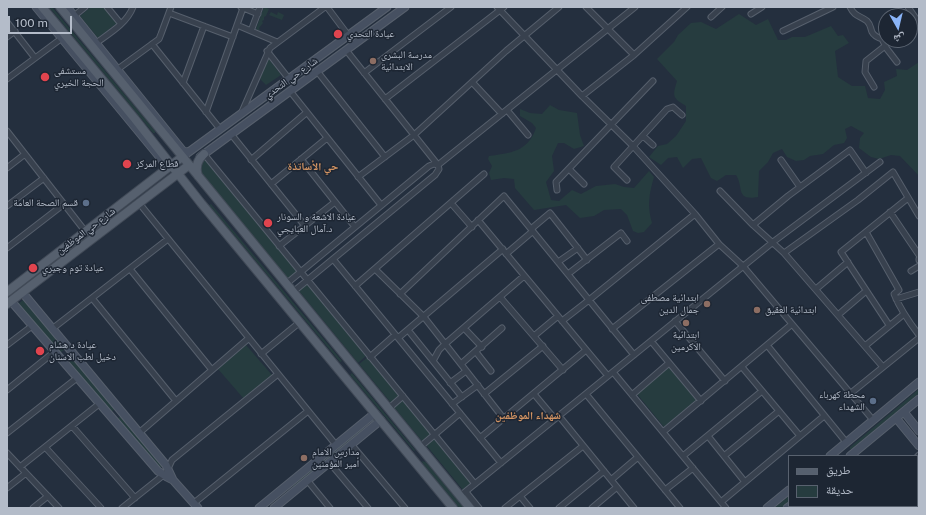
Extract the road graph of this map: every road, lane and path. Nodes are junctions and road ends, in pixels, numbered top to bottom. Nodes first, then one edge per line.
1 (60, 7) edge
2 (67, 7) edge
3 (85, 7) edge
4 (107, 7) edge
5 (133, 7) edge
6 (171, 7) edge
7 (242, 7) edge
8 (260, 7) edge
9 (326, 7) edge
10 (387, 7) edge
11 (390, 7) edge
12 (405, 7) edge
13 (452, 7) edge
14 (559, 7) edge
15 (586, 7) edge
16 (686, 7) edge
17 (722, 7) edge
18 (762, 7) edge
19 (833, 7) edge
20 (850, 7) edge
21 (40, 8) edge
22 (501, 8) edge
23 (632, 8) edge
24 (169, 13) junction
25 (398, 13) junction
26 (258, 14) junction
27 (751, 14) dead end
28 (74, 16) junction
29 (373, 17) junction
30 (711, 18) dead end
31 (7, 22) edge
32 (121, 24) junction
33 (380, 24) junction
34 (237, 25) junction
35 (204, 26) junction
36 (608, 29) junction
37 (15, 31) junction
38 (251, 31) junction
39 (783, 31) dead end
40 (348, 35) junction
41 (525, 36) junction
42 (878, 36) edge
43 (7, 37) edge
44 (233, 37) junction
45 (62, 38) junction
46 (277, 42) junction
47 (96, 43) junction
48 (152, 44) junction
49 (331, 48) junction
50 (882, 48) edge
51 (886, 48) edge
52 (346, 50) junction
53 (267, 51) junction
54 (634, 55) junction
55 (338, 56) junction
56 (35, 58) junction
57 (318, 58) junction
58 (897, 62) dead end
59 (325, 65) junction
60 (118, 69) junction
61 (558, 69) junction
62 (317, 71) junction
63 (364, 73) junction
64 (7, 79) edge
65 (289, 79) junction
66 (652, 81) dead end
67 (472, 82) junction
68 (183, 83) junction
69 (874, 87) dead end
70 (290, 91) junction
71 (582, 96) junction
72 (385, 99) junction
73 (147, 105) junction
74 (507, 110) junction
75 (206, 112) junction
76 (306, 113) junction
77 (502, 114) junction
78 (240, 115) junction
79 (682, 115) dead end
80 (133, 121) junction
81 (155, 124) junction
82 (611, 124) junction
83 (218, 130) junction
84 (7, 131) edge
85 (146, 133) junction
86 (231, 134) junction
87 (414, 135) junction
88 (528, 135) dead end
89 (643, 136) junction
90 (327, 138) junction
91 (223, 140) junction
92 (653, 145) dead end
93 (633, 146) junction
94 (190, 151) junction
95 (25, 154) junction
96 (204, 154) junction
97 (182, 157) junction
98 (385, 157) junction
99 (301, 159) junction
100 (251, 160) junction
101 (781, 160) dead end
102 (880, 162) dead end
103 (438, 164) junction
104 (189, 165) junction
105 (171, 166) junction
106 (7, 168) edge
107 (569, 169) junction
108 (163, 172) junction
109 (177, 174) junction
110 (484, 174) dead end
111 (866, 174) junction
112 (358, 177) junction
113 (44, 178) junction
114 (200, 178) junction
115 (627, 180) dead end
116 (271, 184) junction
117 (584, 184) dead end
118 (800, 187) junction
119 (557, 190) dead end
120 (720, 191) dead end
121 (213, 194) junction
122 (908, 198) junction
123 (335, 202) junction
124 (139, 203) junction
125 (201, 203) junction
126 (451, 203) junction
127 (64, 204) junction
128 (381, 205) junction
129 (7, 206) edge
130 (118, 206) junction
131 (890, 212) junction
132 (108, 214) junction
133 (125, 214) junction
134 (695, 214) junction
135 (919, 216) edge
136 (478, 220) junction
137 (115, 221) junction
138 (753, 225) junction
139 (305, 226) junction
140 (472, 226) junction
141 (355, 227) junction
142 (532, 230) junction
143 (85, 231) junction
144 (866, 232) junction
145 (168, 240) junction
146 (627, 240) dead end
147 (773, 242) junction
148 (719, 244) junction
149 (66, 246) junction
150 (279, 246) junction
151 (7, 248) edge
152 (578, 248) junction
153 (502, 249) junction
154 (784, 253) junction
155 (56, 254) junction
156 (72, 254) junction
157 (506, 254) junction
158 (919, 255) edge
159 (333, 259) junction
160 (587, 260) junction
161 (62, 262) junction
162 (558, 262) junction
163 (848, 262) junction
164 (743, 266) junction
165 (919, 266) edge
166 (130, 269) junction
167 (375, 269) junction
168 (911, 271) dead end
169 (301, 272) junction
170 (568, 274) junction
171 (524, 276) junction
172 (307, 280) junction
173 (286, 284) junction
174 (356, 286) junction
175 (816, 289) junction
176 (866, 291) junction
177 (7, 292) edge
178 (22, 292) junction
179 (293, 292) junction
180 (919, 292) edge
181 (400, 294) junction
182 (500, 297) junction
183 (92, 298) junction
184 (896, 299) junction
185 (589, 300) junction
186 (9, 302) edge
187 (904, 314) junction
188 (838, 315) junction
189 (558, 316) junction
190 (424, 317) junction
191 (562, 321) junction
192 (300, 322) junction
193 (675, 322) junction
194 (792, 324) junction
195 (32, 326) junction
196 (889, 326) junction
197 (464, 328) junction
198 (502, 328) dead end
199 (52, 329) junction
200 (612, 329) junction
201 (408, 330) junction
202 (397, 336) junction
203 (534, 336) junction
204 (919, 337) edge
205 (249, 338) junction
206 (651, 341) junction
207 (445, 344) junction
208 (7, 345) edge
209 (767, 345) junction
210 (543, 346) junction
211 (865, 346) junction
212 (482, 347) junction
213 (70, 350) junction
214 (586, 350) junction
215 (54, 352) junction
216 (476, 352) junction
217 (261, 354) junction
218 (634, 355) junction
219 (370, 357) junction
220 (60, 359) junction
221 (349, 361) junction
222 (433, 361) junction
223 (669, 363) junction
224 (461, 364) junction
225 (742, 367) junction
226 (883, 367) junction
227 (339, 369) junction
228 (212, 370) junction
229 (356, 370) junction
230 (563, 370) junction
231 (466, 371) junction
232 (491, 371) dead end
233 (613, 372) junction
234 (278, 374) junction
235 (608, 376) junction
236 (346, 377) junction
237 (77, 378) junction
238 (725, 381) junction
239 (919, 382) edge
240 (450, 383) junction
241 (478, 385) junction
242 (7, 390) edge
243 (762, 391) junction
244 (851, 393) junction
245 (484, 394) junction
246 (534, 394) junction
247 (586, 394) junction
248 (632, 395) junction
249 (403, 396) junction
250 (462, 397) junction
251 (919, 399) edge
252 (176, 401) junction
253 (701, 401) junction
254 (99, 404) junction
255 (452, 404) junction
256 (388, 408) junction
257 (120, 410) junction
258 (308, 411) junction
259 (779, 411) junction
260 (375, 412) junction
261 (904, 412) junction
262 (460, 413) junction
263 (824, 416) junction
264 (112, 418) junction
265 (557, 418) junction
266 (896, 418) junction
267 (504, 419) junction
268 (381, 420) junction
269 (873, 420) junction
270 (360, 425) junction
271 (72, 426) junction
272 (917, 429) edge
273 (365, 432) junction
274 (663, 432) junction
275 (907, 432) junction
276 (7, 433) edge
277 (139, 433) junction
278 (434, 435) junction
279 (708, 436) junction
280 (800, 436) junction
281 (480, 438) junction
282 (845, 443) junction
283 (351, 444) junction
284 (336, 445) junction
285 (583, 446) junction
286 (919, 446) edge
287 (45, 447) junction
288 (420, 447) junction
289 (7, 453) edge
290 (831, 455) edge
291 (851, 455) edge
292 (411, 456) junction
293 (683, 456) junction
294 (724, 456) junction
295 (428, 457) junction
296 (638, 457) junction
297 (329, 462) junction
298 (501, 463) junction
299 (419, 466) junction
300 (20, 467) junction
301 (168, 468) junction
302 (693, 468) junction
303 (604, 471) junction
304 (26, 473) junction
305 (164, 476) junction
306 (173, 480) junction
307 (307, 480) junction
308 (611, 480) junction
309 (745, 482) junction
310 (290, 483) junction
311 (475, 484) junction
312 (617, 487) junction
313 (7, 488) edge
314 (281, 490) junction
315 (295, 490) junction
316 (665, 490) junction
317 (788, 491) edge
318 (463, 494) junction
319 (48, 496) junction
320 (520, 496) junction
321 (287, 497) junction
322 (135, 498) junction
323 (721, 502) junction
324 (196, 505) edge
325 (859, 507) edge
326 (33, 508) edge
327 (59, 508) edge
328 (101, 508) edge
329 (122, 508) edge
330 (259, 508) edge
331 (274, 508) edge
332 (330, 508) edge
333 (368, 508) edge
334 (405, 508) edge
335 (453, 508) edge
336 (470, 508) edge
337 (479, 508) edge
338 (505, 508) edge
339 (530, 508) edge
340 (559, 508) edge
341 (592, 508) edge
342 (634, 508) edge
343 (680, 508) edge
344 (726, 508) edge
345 (767, 508) edge
346 (855, 508) edge

1 - 81 main road
2 - 28 main road
3 - 28 street
4 - 32 street
5 - 32 street
6 - 24 street
7 - 26 street
7 - 34 street
8 - 26 street
9 - 40 street
9 - 46 street
10 - 29 main road, شارع حي التحدي
11 - 25 main road
12 - 25 main road, شارع حي التحدي
13 - 63 street
14 - 41 street
15 - 36 street
16 - 54 street
17 - 30 street
18 - 27 street
19 - 39 street
20 - 42 street
21 - 45 main road
21 - 80 main road
22 - 41 street
22 - 72 street
23 - 36 street
24 - 35 street
24 - 48 street
25 - 33 main road, شارع حي التحدي
26 - 38 street
28 - 47 main road
29 - 33 main road
29 - 40 main road, شارع حي التحدي
31 - 37 street
32 - 47 street
33 - 52 main road, شارع حي التحدي
34 - 38 street
34 - 44 street
35 - 44 street
35 - 68 street
36 - 54 street
36 - 61 street
37 - 43 street
37 - 56 street
38 - 46 street
40 - 49 main road, شارع حي التحدي
41 - 61 street
41 - 67 street
44 - 75 street
45 - 56 street
45 - 80 main road
46 - 53 street
47 - 60 main road
48 - 60 street
48 - 68 street
49 - 55 main road
49 - 57 main road, شارع حي التحدي
50 - 69 street
51 - 58 street
52 - 55 main road, شارع حي التحدي
52 - 63 street
53 - 65 street
53 - 78 street
54 - 71 street
55 - 59 main road, شارع حي التحدي
56 - 64 street
57 - 59 main road
57 - 65 main road, شارع حي التحدي
59 - 62 main road, شارع حي التحدي
60 - 73 main road
61 - 71 street
61 - 74 street
62 - 70 main road, شارع حي التحدي
62 - 98 street
63 - 72 street
65 - 78 main road, شارع حي التحدي
66 - 82 street
67 - 77 street
67 - 87 street
68 - 75 street
70 - 76 street
70 - 86 main road, شارع حي التحدي
71 - 82 street
72 - 87 street
73 - 81 main road
73 - 94 main road
74 - 77 street
74 - 88 street
75 - 83 street
76 - 90 street
76 - 100 street
77 - 103 street
78 - 83 main road, شارع حي التحدي
79 - 89 street
80 - 85 main road
80 - 108 main road
81 - 85 main road
81 - 97 main road
82 - 93 street
82 - 107 street
83 - 91 main road
83 - 94 main road, شارع حي التحدي
84 - 95 street
85 - 105 main road
86 - 91 main road, شارع حي التحدي
86 - 100 street
87 - 98 street
87 - 103 street
89 - 92 street
89 - 93 street
90 - 99 street
90 - 112 street
91 - 96 main road, شارع حي التحدي
93 - 115 street
93 - 134 street
94 - 97 main road, شارع حي التحدي
95 - 106 street
95 - 113 street
96 - 104 main road, شارع حي التحدي
96 - 114 main road
96 - 150 street
97 - 104 main road
97 - 105 main road, شارع حي الموظفين
98 - 112 street
99 - 116 street
99 - 123 street
100 - 116 street
101 - 118 street
102 - 111 street
103 - 128 street
103 - 159 street
104 - 109 main road, شارع حي الموظفين
104 - 114 main road
105 - 108 main road, شارع حي الموظفين
105 - 109 main road
107 - 117 street
107 - 119 street
108 - 130 main road, شارع حي الموظفين
109 - 124 main road, شارع حي الموظفين
109 - 125 main road
110 - 126 street
111 - 118 street
111 - 147 street
112 - 128 street
113 - 127 street
113 - 129 street
114 - 121 main road
116 - 139 street
118 - 138 street
120 - 138 street
121 - 125 main road
121 - 173 main road
122 - 131 street
122 - 135 street
122 - 154 street
123 - 139 street
123 - 141 street
124 - 133 main road, شارع حي الموظفين
124 - 145 street
125 - 192 main road
126 - 140 street
126 - 167 street
127 - 143 street
127 - 151 street
128 - 141 street
130 - 132 main road, شارع حي الموظفين
130 - 133 main road
131 - 144 street
131 - 158 street
132 - 137 main road
132 - 143 main road, شارع حي الموظفين
133 - 137 main road, شارع حي الموظفين
134 - 148 street
134 - 185 street
136 - 140 street
136 - 142 street
136 - 153 street
137 - 156 main road, شارع حي الموظفين
138 - 147 street
139 - 150 street
140 - 181 street
141 - 169 street
142 - 152 street
142 - 157 street
142 - 162 street
143 - 149 main road, شارع حي الموظفين
144 - 163 street
144 - 184 street
145 - 166 street
145 - 205 street
146 - 160 street
147 - 154 street
147 - 164 street
148 - 164 street
148 - 200 street
149 - 155 main road, شارع حي الموظفين
149 - 156 main road
150 - 169 street
152 - 160 street
152 - 162 street
153 - 157 street
153 - 190 street
154 - 175 street
155 - 161 main road
155 - 177 main road, شارع حي الموظفين
156 - 161 main road, شارع حي الموظفين
157 - 171 street
159 - 172 street
159 - 174 street
160 - 170 street
161 - 178 main road, شارع حي الموظفين
162 - 170 street
163 - 175 street
163 - 176 street
164 - 193 street
164 - 194 street
165 - 168 street
166 - 183 street
166 - 228 street
167 - 174 street
167 - 181 street
169 - 172 street
169 - 173 street
170 - 185 street
171 - 182 street
171 - 189 street
172 - 179 street
172 - 219 street
173 - 179 main road
174 - 202 street
175 - 188 street
176 - 188 street
176 - 196 street
178 - 186 main road, شارع حي الموظفين
178 - 199 main road
179 - 221 main road
180 - 184 street
181 - 190 street
182 - 197 street
182 - 203 street
183 - 199 street
183 - 252 street
184 - 187 street
185 - 191 street
185 - 200 street
186 - 195 main road
187 - 196 street
187 - 204 street
188 - 211 street
189 - 191 street
189 - 203 street
190 - 201 street
190 - 207 street
191 - 214 street
192 - 217 street
192 - 227 main road
193 - 206 street
193 - 238 street
194 - 209 street
194 - 244 street
195 - 208 street
195 - 215 main road
196 - 211 street
197 - 207 street
197 - 212 street
198 - 212 street
199 - 213 main road
200 - 218 street
201 - 202 street
201 - 222 street
202 - 219 street
202 - 255 street
203 - 210 street
204 - 226 street
205 - 217 street
205 - 228 street
206 - 218 street
206 - 223 street
207 - 222 street
207 - 224 street
209 - 225 street
209 - 263 street
210 - 230 street
210 - 245 street
211 - 226 street
212 - 216 street
213 - 220 main road
213 - 257 main road
214 - 230 street
214 - 235 street
215 - 220 main road
215 - 242 street
216 - 224 street
216 - 232 street
217 - 234 street
218 - 233 street
219 - 249 street
220 - 237 main road
221 - 227 main road
221 - 229 main road
222 - 240 street
223 - 248 street
223 - 253 street
224 - 231 street
225 - 238 street
225 - 243 street
226 - 244 street
227 - 236 main road
228 - 252 street
229 - 236 main road
229 - 256 main road
230 - 246 street
231 - 240 street
231 - 241 street
233 - 235 street
233 - 248 street
234 - 258 street
234 - 301 street
235 - 247 street
236 - 260 main road
237 - 254 main road
237 - 276 street
238 - 253 street
239 - 269 main road
240 - 250 street
241 - 245 street
241 - 250 street
243 - 259 street
243 - 279 street
244 - 269 street
245 - 267 street
246 - 265 street
246 - 267 street
247 - 265 street
247 - 296 street
248 - 274 street
249 - 256 street
249 - 278 street
250 - 255 street
251 - 261 main road
252 - 277 street
253 - 274 street
254 - 264 main road
254 - 271 street
255 - 262 street
256 - 288 main road
257 - 264 main road
257 - 277 main road
258 - 284 street
258 - 324 street
259 - 280 street
259 - 294 street
260 - 268 main road
260 - 270 main road
261 - 266 main road
261 - 272 main road
262 - 278 street
262 - 281 street
263 - 280 street
263 - 282 street
264 - 305 main road
265 - 285 street
265 - 298 street
266 - 275 main road
266 - 291 main road
267 - 281 street
268 - 273 main road
268 - 292 main road
269 - 282 main road
270 - 273 main road
270 - 284 main road
271 - 287 street
271 - 322 street
272 - 275 main road
273 - 283 main road
274 - 293 street
275 - 286 main road
277 - 301 main road
278 - 288 street
278 - 311 street
279 - 293 street
279 - 294 street
280 - 309 street
281 - 298 street
282 - 290 main road
282 - 291 main road
283 - 297 main road
283 - 334 street
284 - 310 main road
285 - 303 street
285 - 320 street
287 - 300 street
287 - 328 street
288 - 292 main road
288 - 295 main road
289 - 300 street
292 - 299 main road
293 - 302 street
294 - 309 street
295 - 299 main road
295 - 318 main road
296 - 308 street
296 - 316 street
297 - 307 main road
297 - 333 street
298 - 311 street
299 - 335 main road
300 - 304 street
301 - 305 street
301 - 306 main road
302 - 316 street
302 - 323 street
303 - 308 street
303 - 340 street
304 - 313 street
304 - 319 street
305 - 306 main road
305 - 322 street
306 - 324 main road
307 - 315 main road
307 - 332 street
308 - 312 street
309 - 323 street
310 - 314 main road
310 - 315 main road
311 - 318 street
312 - 341 street
312 - 342 street
314 - 321 main road
314 - 330 main road
315 - 321 main road
316 - 343 street
317 - 345 main road
318 - 336 main road
318 - 337 street
319 - 326 street
319 - 327 street
320 - 338 street
320 - 339 street
321 - 331 main road
322 - 329 street
323 - 344 street
325 - 346 street

